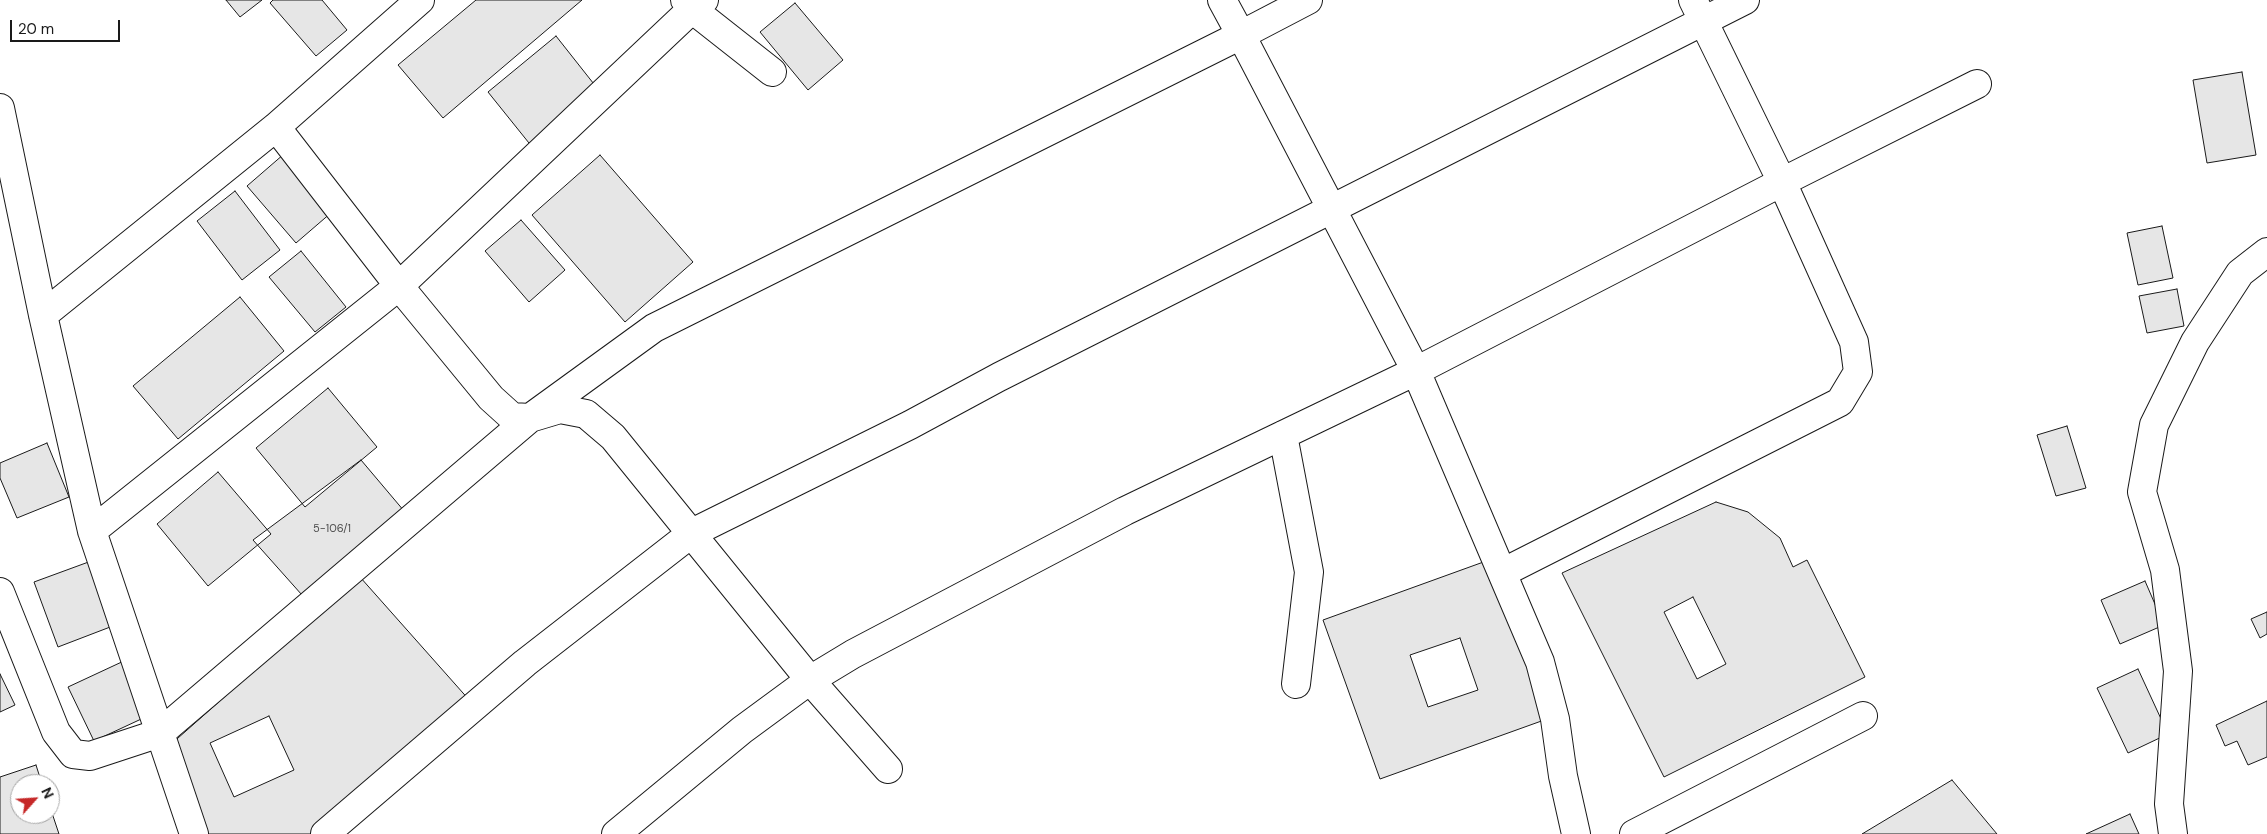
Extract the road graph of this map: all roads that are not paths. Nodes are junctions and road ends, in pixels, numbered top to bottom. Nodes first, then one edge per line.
1 (420, 0) edge
2 (1222, 0) edge
3 (1308, 0) edge
4 (1745, 0) edge
5 (694, 3) edge
6 (1698, 11) edge
7 (1241, 35) junction
8 (772, 72) dead end
9 (1977, 84) dead end
10 (0, 108) edge
11 (276, 127) junction
12 (1782, 182) junction
13 (1330, 209) junction
14 (2267, 252) edge
15 (399, 286) junction
16 (43, 315) junction
17 (1416, 371) junction
18 (530, 418) junction
19 (1283, 435) junction
20 (92, 531) junction
21 (692, 533) junction
22 (1502, 573) junction
23 (0, 592) edge
24 (810, 680) junction
25 (1296, 684) dead end
26 (1863, 716) dead end
27 (160, 732) junction
28 (888, 769) dead end
29 (194, 834) edge
30 (325, 834) edge
31 (616, 834) edge
32 (1576, 834) edge
33 (1634, 834) edge
34 (2173, 834) edge

1 - 11 street
2 - 7 street
3 - 7 street
4 - 6 street
5 - 8 street
5 - 15 street
6 - 12 street
6 - 13 street
7 - 13 street
7 - 18 street
9 - 12 street
10 - 16 street
11 - 15 street
11 - 16 street
12 - 17 street
12 - 22 street
13 - 17 street
13 - 21 street
14 - 34 street
15 - 18 street
15 - 20 street
16 - 20 street
17 - 19 street
17 - 22 street
18 - 21 street
18 - 27 street
19 - 24 street
19 - 25 street
20 - 27 street
21 - 24 street
21 - 30 street
22 - 32 street
23 - 27 street
24 - 28 street
24 - 31 street
26 - 33 street
27 - 29 street

